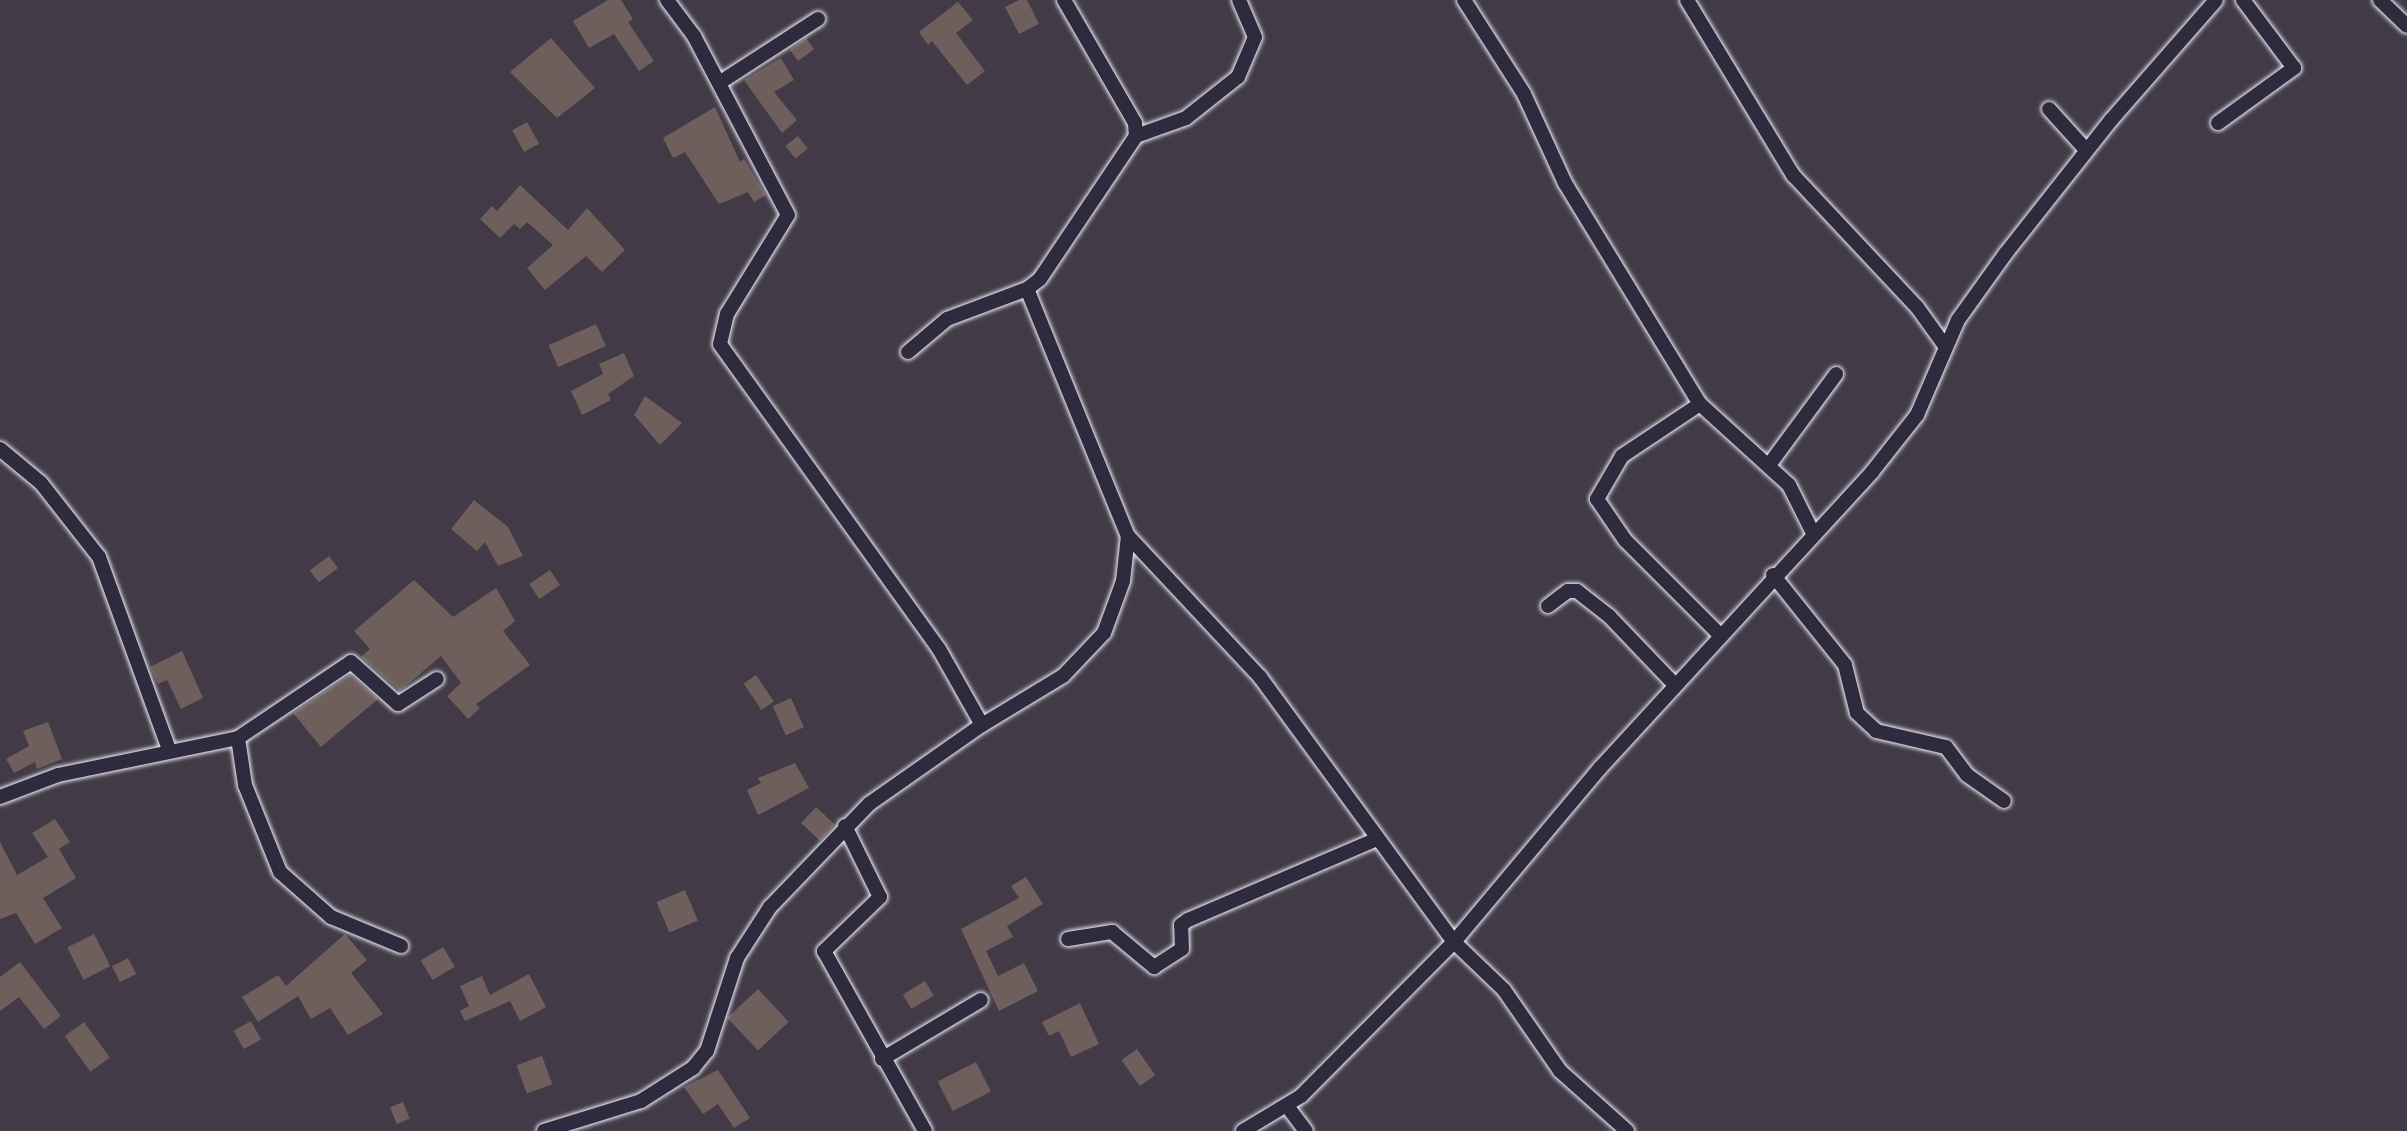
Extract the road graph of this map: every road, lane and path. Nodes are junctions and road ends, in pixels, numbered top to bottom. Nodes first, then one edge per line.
1 (667, 0) edge
2 (1064, 0) edge
3 (1239, 0) edge
4 (1464, 0) edge
5 (1687, 0) edge
6 (2216, 0) edge
7 (2243, 0) edge
8 (2380, 0) edge
9 (818, 19) dead end
10 (2407, 26) edge
11 (719, 83) junction
12 (2049, 109) dead end
13 (2218, 123) dead end
14 (1136, 136) junction
15 (2086, 150) junction
16 (1027, 289) junction
17 (1945, 346) junction
18 (908, 352) dead end
19 (1836, 374) dead end
20 (1700, 404) junction
21 (0, 449) edge
22 (1769, 465) junction
23 (1813, 533) junction
24 (1128, 536) junction
25 (1773, 575) junction
26 (1548, 606) dead end
27 (1719, 634) junction
28 (437, 679) dead end
29 (1674, 684) junction
30 (982, 725) junction
31 (238, 738) junction
32 (169, 749) junction
33 (0, 797) edge
34 (2004, 801) dead end
35 (845, 826) junction
36 (1377, 839) junction
37 (1068, 939) dead end
38 (1454, 942) junction
39 (401, 946) dead end
40 (981, 1000) dead end
41 (882, 1059) junction
42 (1287, 1106) junction
43 (544, 1131) edge
44 (925, 1131) edge
45 (1243, 1131) edge
46 (1306, 1131) edge
47 (1627, 1131) edge

1 - 11 street
2 - 14 street
3 - 14 street
4 - 20 street
5 - 17 street
6 - 15 street
7 - 13 street
8 - 10 street
9 - 11 street
11 - 30 street
12 - 15 street
14 - 16 street
15 - 17 street
16 - 18 street
16 - 24 street
17 - 23 street
19 - 22 street
20 - 22 street
20 - 27 street
21 - 32 street
22 - 23 street
23 - 25 street
24 - 30 street
24 - 36 street
25 - 27 street
25 - 34 street
26 - 29 street
27 - 29 street
28 - 31 street
29 - 38 street
30 - 35 street
31 - 32 street
31 - 39 street
32 - 33 street
35 - 41 street
35 - 43 street
36 - 37 street
36 - 38 street
38 - 42 street
38 - 47 street
40 - 41 street
41 - 44 street
42 - 45 street
42 - 46 street

